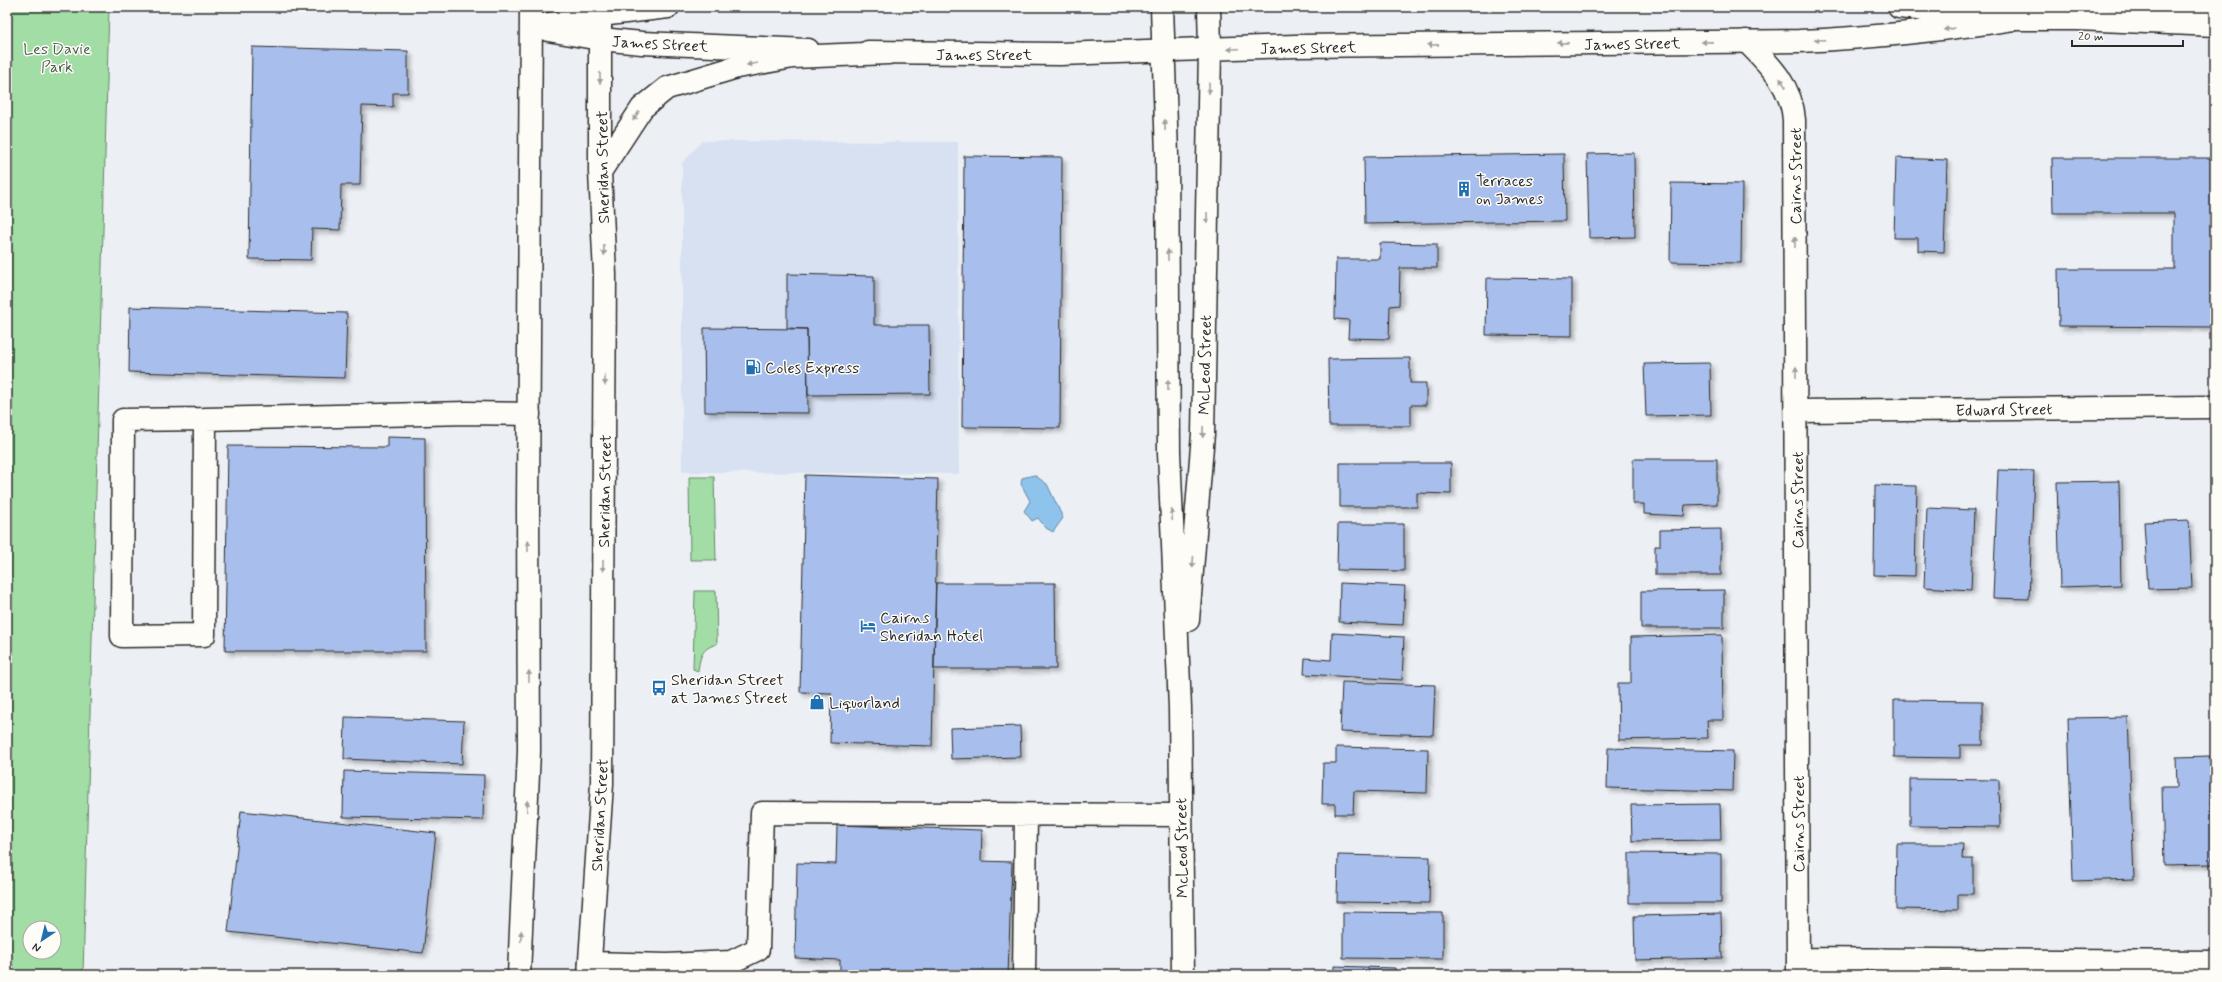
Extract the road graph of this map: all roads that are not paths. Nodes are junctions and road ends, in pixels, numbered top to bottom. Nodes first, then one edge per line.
1 (668, 7) edge
2 (1162, 7) edge
3 (1209, 7) edge
4 (1899, 7) edge
5 (2215, 8) edge
6 (600, 11) edge
7 (2077, 13) edge
8 (531, 17) edge
9 (2015, 19) junction
10 (2215, 25) edge
11 (600, 39) junction
12 (1746, 41) junction
13 (1162, 50) junction
14 (1210, 50) junction
15 (888, 53) junction
16 (600, 172) junction
17 (2212, 406) dead end
18 (1797, 411) junction
19 (529, 414) junction
20 (205, 419) junction
21 (1180, 721) junction
22 (1026, 815) junction
23 (1181, 815) junction
24 (2215, 962) edge
25 (1798, 967) edge
26 (590, 969) edge
27 (519, 975) edge
28 (1024, 975) edge
29 (1183, 975) edge

1 - 6 main road, James Street
2 - 13 main road, McLeod Street
3 - 14 main road, McLeod Street
4 - 9 main road, James Street
5 - 7 main road, James Street
6 - 8 main road, James Street
6 - 11 main road, Sheridan Street
7 - 9 main road, James Street
7 - 10 main road, James Street
8 - 11 main road, James Street
8 - 19 main road
9 -> 12 main road, James Street
11 - 15 main road, James Street
11 -> 16 main road, Sheridan Street
12 -> 14 main road, James Street
18 -> 12 main road, Cairns Street
13 - 14 main road, James Street
13 - 15 main road, James Street
21 -> 13 main road, McLeod Street
14 -> 21 main road, McLeod Street
15 -> 16 main road
16 -> 26 main road, Sheridan Street
17 - 18 main road, Edward Street
18 - 25 main road, Cairns Street
19 - 20 main road
27 -> 19 main road
20 - 20 main road
21 - 23 main road, McLeod Street
22 - 23 main road
22 - 26 main road
22 - 28 main road
23 - 29 main road, McLeod Street
24 - 25 main road

